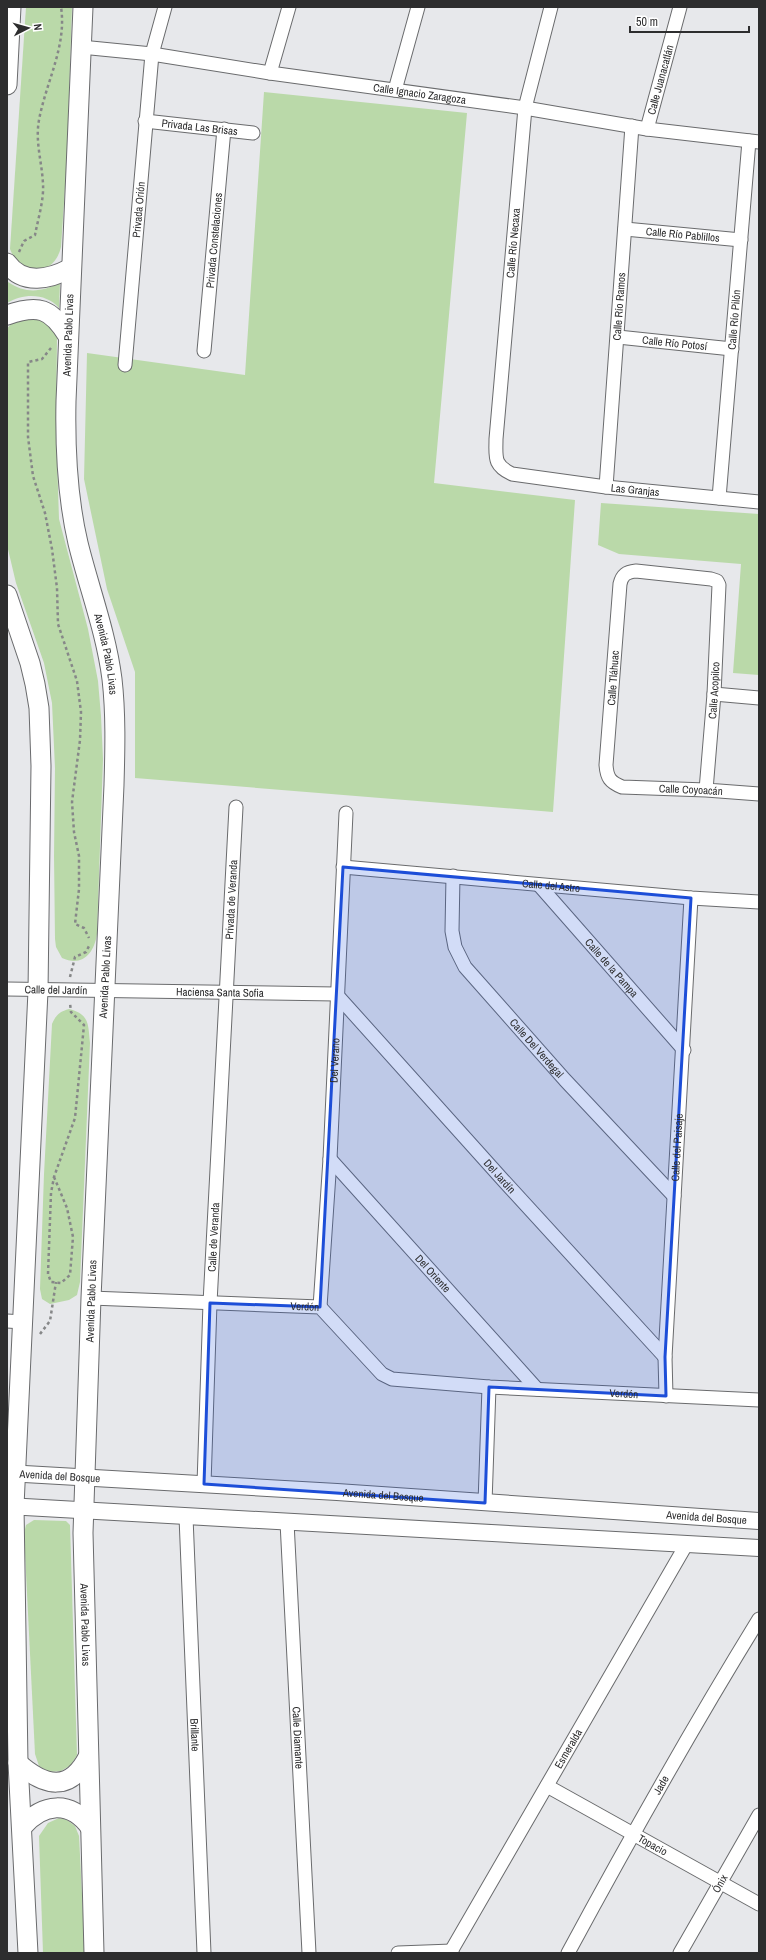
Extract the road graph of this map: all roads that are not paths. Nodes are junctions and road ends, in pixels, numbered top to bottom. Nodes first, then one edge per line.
1 (11, 7) edge
2 (82, 7) edge
3 (165, 7) edge
4 (289, 7) edge
5 (418, 7) edge
6 (551, 7) edge
7 (680, 7) edge
8 (81, 47) junction
9 (152, 54) junction
10 (270, 73) junction
11 (7, 85) edge
12 (395, 90) junction
13 (525, 108) junction
14 (145, 121) junction
15 (632, 126) junction
16 (224, 129) junction
17 (647, 129) junction
18 (253, 133) dead end
19 (754, 141) edge
20 (625, 229) junction
21 (741, 240) junction
22 (14, 260) edge
23 (71, 268) junction
24 (7, 315) edge
25 (618, 337) junction
26 (60, 339) junction
27 (732, 349) junction
28 (204, 351) dead end
29 (125, 365) dead end
30 (512, 474) joint
31 (606, 487) junction
32 (719, 498) junction
33 (759, 502) edge
34 (720, 592) joint
35 (7, 595) edge
36 (714, 694) junction
37 (759, 698) edge
38 (622, 787) joint
39 (706, 790) junction
40 (759, 794) edge
41 (236, 807) dead end
42 (346, 813) dead end
43 (343, 868) junction
44 (454, 876) junction
45 (539, 885) junction
46 (691, 898) junction
47 (759, 902) edge
48 (7, 990) edge
49 (38, 991) junction
50 (104, 991) junction
51 (227, 991) junction
52 (336, 994) junction
53 (684, 1050) junction
54 (330, 1159) junction
55 (674, 1196) junction
56 (91, 1298) junction
57 (210, 1303) junction
58 (320, 1307) junction
59 (15, 1322) edge
60 (665, 1357) junction
61 (489, 1387) junction
62 (537, 1389) junction
63 (666, 1396) junction
64 (759, 1400) edge
65 (11, 1473) edge
66 (84, 1476) junction
67 (204, 1484) junction
68 (485, 1503) junction
69 (10, 1506) edge
70 (84, 1511) junction
71 (186, 1517) junction
72 (759, 1521) edge
73 (287, 1522) junction
74 (686, 1545) junction
75 (759, 1548) edge
76 (759, 1619) edge
77 (88, 1757) junction
78 (18, 1763) junction
79 (547, 1786) junction
80 (759, 1815) edge
81 (22, 1827) junction
82 (90, 1827) junction
83 (633, 1833) junction
84 (720, 1882) junction
85 (759, 1904) edge
86 (451, 1952) edge
87 (28, 1953) edge
88 (94, 1953) edge
89 (204, 1953) edge
90 (309, 1953) edge
91 (398, 1953) edge
92 (568, 1953) edge
93 (680, 1953) edge

1 - 11 main road
2 - 8 main road, Avenida Pablo Livas
3 - 9 street, Privada Orión
4 - 10 street
5 - 12 street
6 - 13 street, Calle Río Necaxa
7 - 17 street, Calle Juanacatlán
8 - 9 street, Calle Ignacio Zaragoza
8 - 23 main road, Avenida Pablo Livas
9 - 10 street, Calle Ignacio Zaragoza
9 - 14 street, Privada Orión
10 - 12 street, Calle Ignacio Zaragoza
12 - 13 street, Calle Ignacio Zaragoza
13 - 15 street, Calle Ignacio Zaragoza
13 - 30 street, Calle Río Necaxa
14 - 16 street, Privada Las Brisas
14 - 29 street, Privada Orión
15 - 17 street, Calle Ignacio Zaragoza
15 - 20 street, Calle Río Ramos
16 - 18 street, Privada Las Brisas
16 - 28 street, Privada Constelaciones
17 - 19 street, Calle Ignacio Zaragoza
19 - 21 street, Calle Río Pilón
20 - 21 street, Calle Río Pablillos
20 - 25 street, Calle Río Ramos
21 - 27 street, Calle Río Pilón
22 - 23 main road
23 - 26 main road, Avenida Pablo Livas
24 - 26 main road
25 - 27 street, Calle Río Potosí
25 - 31 street, Calle Río Ramos
26 - 50 main road, Avenida Pablo Livas
27 - 32 street, Calle Río Pilón
30 - 31 street, Las Granjas
31 - 32 street, Las Granjas
32 - 33 street, Las Granjas
34 - 36 street, Calle Acopilco
34 - 38 street, Calle Tláhuac
35 - 49 main road
36 - 37 street
36 - 39 street, Calle Acopilco
38 - 39 street, Calle Coyoacán
39 - 40 street, Calle Coyoacán
41 - 51 street, Privada de Veranda
42 - 43 street, Del Verano
43 - 44 street, Calle del Astro
43 - 52 street, Del Verano
44 - 45 street, Calle del Astro
44 - 55 street, Calle Del Verdegal
45 - 46 street, Calle del Astro
45 - 53 street, Calle de la Pampa
46 - 47 street, Calle del Astro
46 - 53 street, Calle del Paisaje
48 - 49 street, Calle del Jardín
49 - 50 street, Calle del Jardín
49 - 59 main road
50 - 51 street, Haciensa Santa Sofia
50 - 56 main road, Avenida Pablo Livas
51 - 52 street, Haciensa Santa Sofia
51 - 57 street, Calle de Veranda
52 - 54 street, Del Verano
52 - 60 street, Del Jardín
53 - 55 street, Calle del Paisaje
54 - 58 street, Del Verano
54 - 62 street, Del Oriente
55 - 60 street, Calle del Paisaje
56 - 57 street, Verdón
56 - 66 main road, Avenida Pablo Livas
57 - 58 street, Verdón
57 - 67 street, Calle de Veranda
58 - 61 street, Verdón
59 - 65 main road
60 - 63 street, Calle del Paisaje
61 - 62 street, Verdón
61 - 68 street
62 - 63 street, Verdón
63 - 64 street, Verdón
65 - 66 street, Avenida del Bosque
65 - 69 main road
66 - 67 street, Avenida del Bosque
66 - 70 main road, Avenida Pablo Livas
67 - 68 street, Avenida del Bosque
68 - 72 street, Avenida del Bosque
69 - 70 street
69 - 78 main road
70 - 71 street
70 - 77 main road, Avenida Pablo Livas
71 - 73 street
71 - 89 street, Brillante
73 - 74 street
73 - 90 street, Calle Diamante
74 - 75 street
74 - 79 street, Esmeralda
76 - 83 street, Jade
77 - 78 main road
77 - 82 main road, Avenida Pablo Livas
78 - 81 main road
79 - 83 street, Topacio
79 - 86 street, Esmeralda
80 - 84 street, Ónix
81 - 82 main road
81 - 87 main road
82 - 88 main road, Avenida Pablo Livas
83 - 84 street, Topacio
83 - 92 street, Jade
84 - 85 street, Topacio
84 - 93 street, Ónix
86 - 91 street

